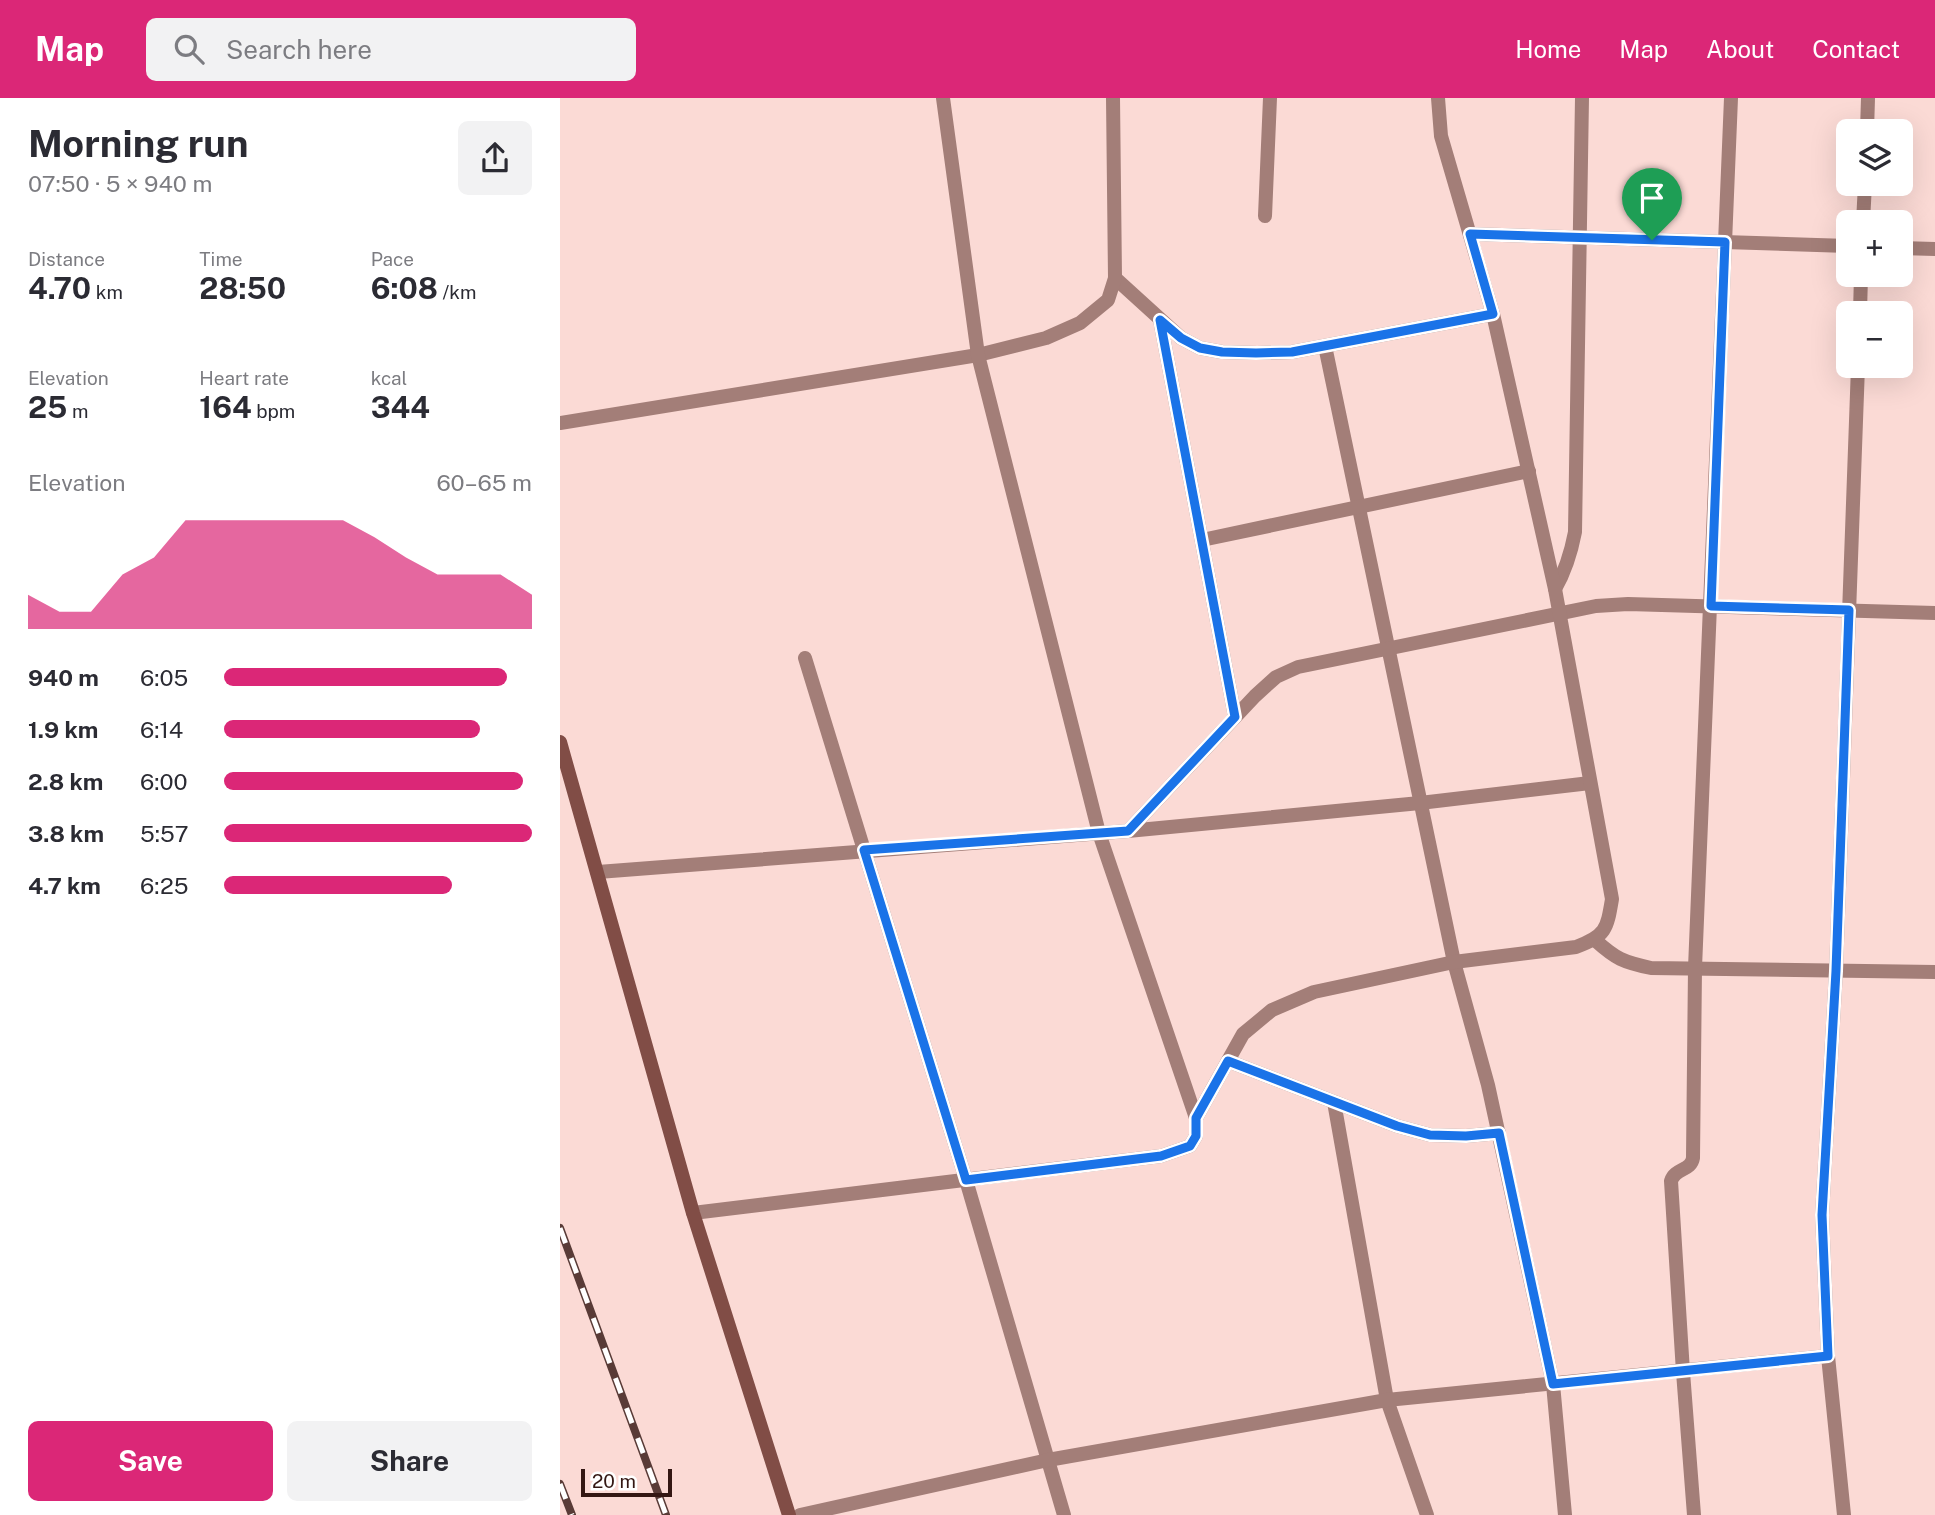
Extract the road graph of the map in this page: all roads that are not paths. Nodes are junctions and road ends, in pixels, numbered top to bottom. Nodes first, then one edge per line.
1 (943, 98) edge
2 (1113, 98) edge
3 (1270, 98) edge
4 (1438, 98) edge
5 (1582, 98) edge
6 (1731, 98) edge
7 (1868, 98) edge
8 (1867, 119) edge
9 (1265, 216) dead end
10 (1470, 234) junction
11 (1580, 238) junction
12 (1725, 242) junction
13 (1836, 246) edge
14 (1913, 248) edge
15 (1935, 249) edge
16 (1115, 278) junction
17 (1493, 314) junction
18 (1160, 320) junction
19 (1325, 346) junction
20 (978, 355) junction
21 (1858, 378) edge
22 (560, 423) edge
23 (1528, 471) junction
24 (1358, 506) junction
25 (1202, 540) junction
26 (1555, 589) junction
27 (1711, 606) junction
28 (1849, 610) junction
29 (1560, 613) junction
30 (1935, 613) edge
31 (1387, 648) junction
32 (805, 658) dead end
33 (1235, 717) junction
34 (560, 742) edge
35 (1590, 783) junction
36 (1420, 803) junction
37 (1128, 831) junction
38 (1099, 833) junction
39 (864, 850) junction
40 (597, 872) junction
41 (1595, 940) junction
42 (1454, 962) junction
43 (1695, 968) junction
44 (1836, 971) junction
45 (1935, 972) edge
46 (1228, 1061) junction
47 (1334, 1102) junction
48 (1196, 1118) junction
49 (1499, 1133) junction
50 (966, 1180) junction
51 (692, 1213) junction
52 (1828, 1356) junction
53 (1683, 1372) junction
54 (1553, 1384) junction
55 (1387, 1400) junction
56 (1048, 1460) junction
57 (789, 1515) edge
58 (800, 1515) edge
59 (1064, 1515) edge
60 (1427, 1515) edge
61 (1565, 1515) edge
62 (1694, 1515) edge
63 (1844, 1515) edge

1 - 20 street
2 - 16 street
3 - 9 street
4 - 10 street
5 - 11 street
6 - 12 street
7 - 8 street
10 - 11 street
10 - 17 street
11 - 12 street
11 - 26 street
12 - 13 street
12 - 27 street
14 - 15 street
16 - 18 street
16 - 20 street
17 - 19 street
17 - 23 street
18 - 19 street
18 - 25 street
19 - 24 street
20 - 22 street
20 - 38 street
21 - 28 street
23 - 24 street
23 - 26 street
24 - 25 street
24 - 31 street
25 - 33 street
26 - 29 street
27 - 28 street
27 - 29 street
27 - 43 street
28 - 30 street
28 - 44 street
29 - 31 street
29 - 35 street
31 - 33 street
31 - 36 street
32 - 39 street
33 - 37 street
34 - 40 main road
35 - 36 street
35 - 41 street
36 - 37 street
36 - 42 street
37 - 38 street
38 - 39 street
38 - 48 street
39 - 40 street
39 - 50 street
40 - 51 main road
41 - 42 street
41 - 43 street
42 - 46 street
42 - 49 street
43 - 44 street
43 - 53 street
44 - 45 street
44 - 52 street
46 - 47 street
46 - 48 street
47 - 49 street
47 - 55 street
48 - 50 street
49 - 54 street
50 - 51 street
50 - 56 street
51 - 57 main road
52 - 53 street
52 - 63 street
53 - 54 street
53 - 62 street
54 - 55 street
54 - 61 street
55 - 56 street
55 - 60 street
56 - 58 street
56 - 59 street

